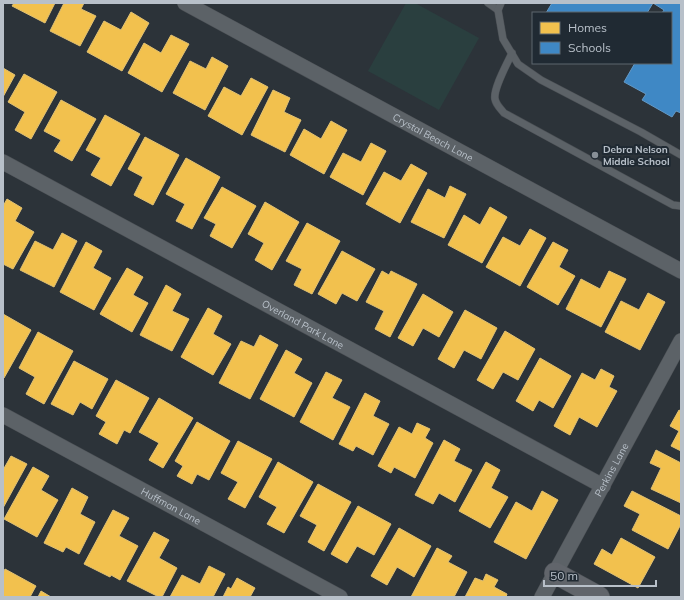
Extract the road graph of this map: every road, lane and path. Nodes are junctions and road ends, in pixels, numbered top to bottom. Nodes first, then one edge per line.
1 (185, 3) edge
2 (488, 3) edge
3 (500, 6) edge
4 (512, 53) junction
5 (681, 154) edge
6 (3, 162) edge
7 (681, 206) edge
8 (681, 271) edge
9 (681, 342) edge
10 (3, 415) edge
11 (603, 486) junction
12 (555, 573) junction
13 (340, 597) edge
14 (542, 597) edge
15 (599, 597) edge

1 - 8 street, Crystal Beach Lane
2 - 3 lane
3 - 4 lane
4 - 5 lane
4 - 7 lane
6 - 11 street, Overland Park Lane
9 - 11 street, Perkins Lane
10 - 13 street, Huffman Lane
11 - 12 street, Perkins Lane
12 - 14 street, Perkins Lane
12 - 15 street

